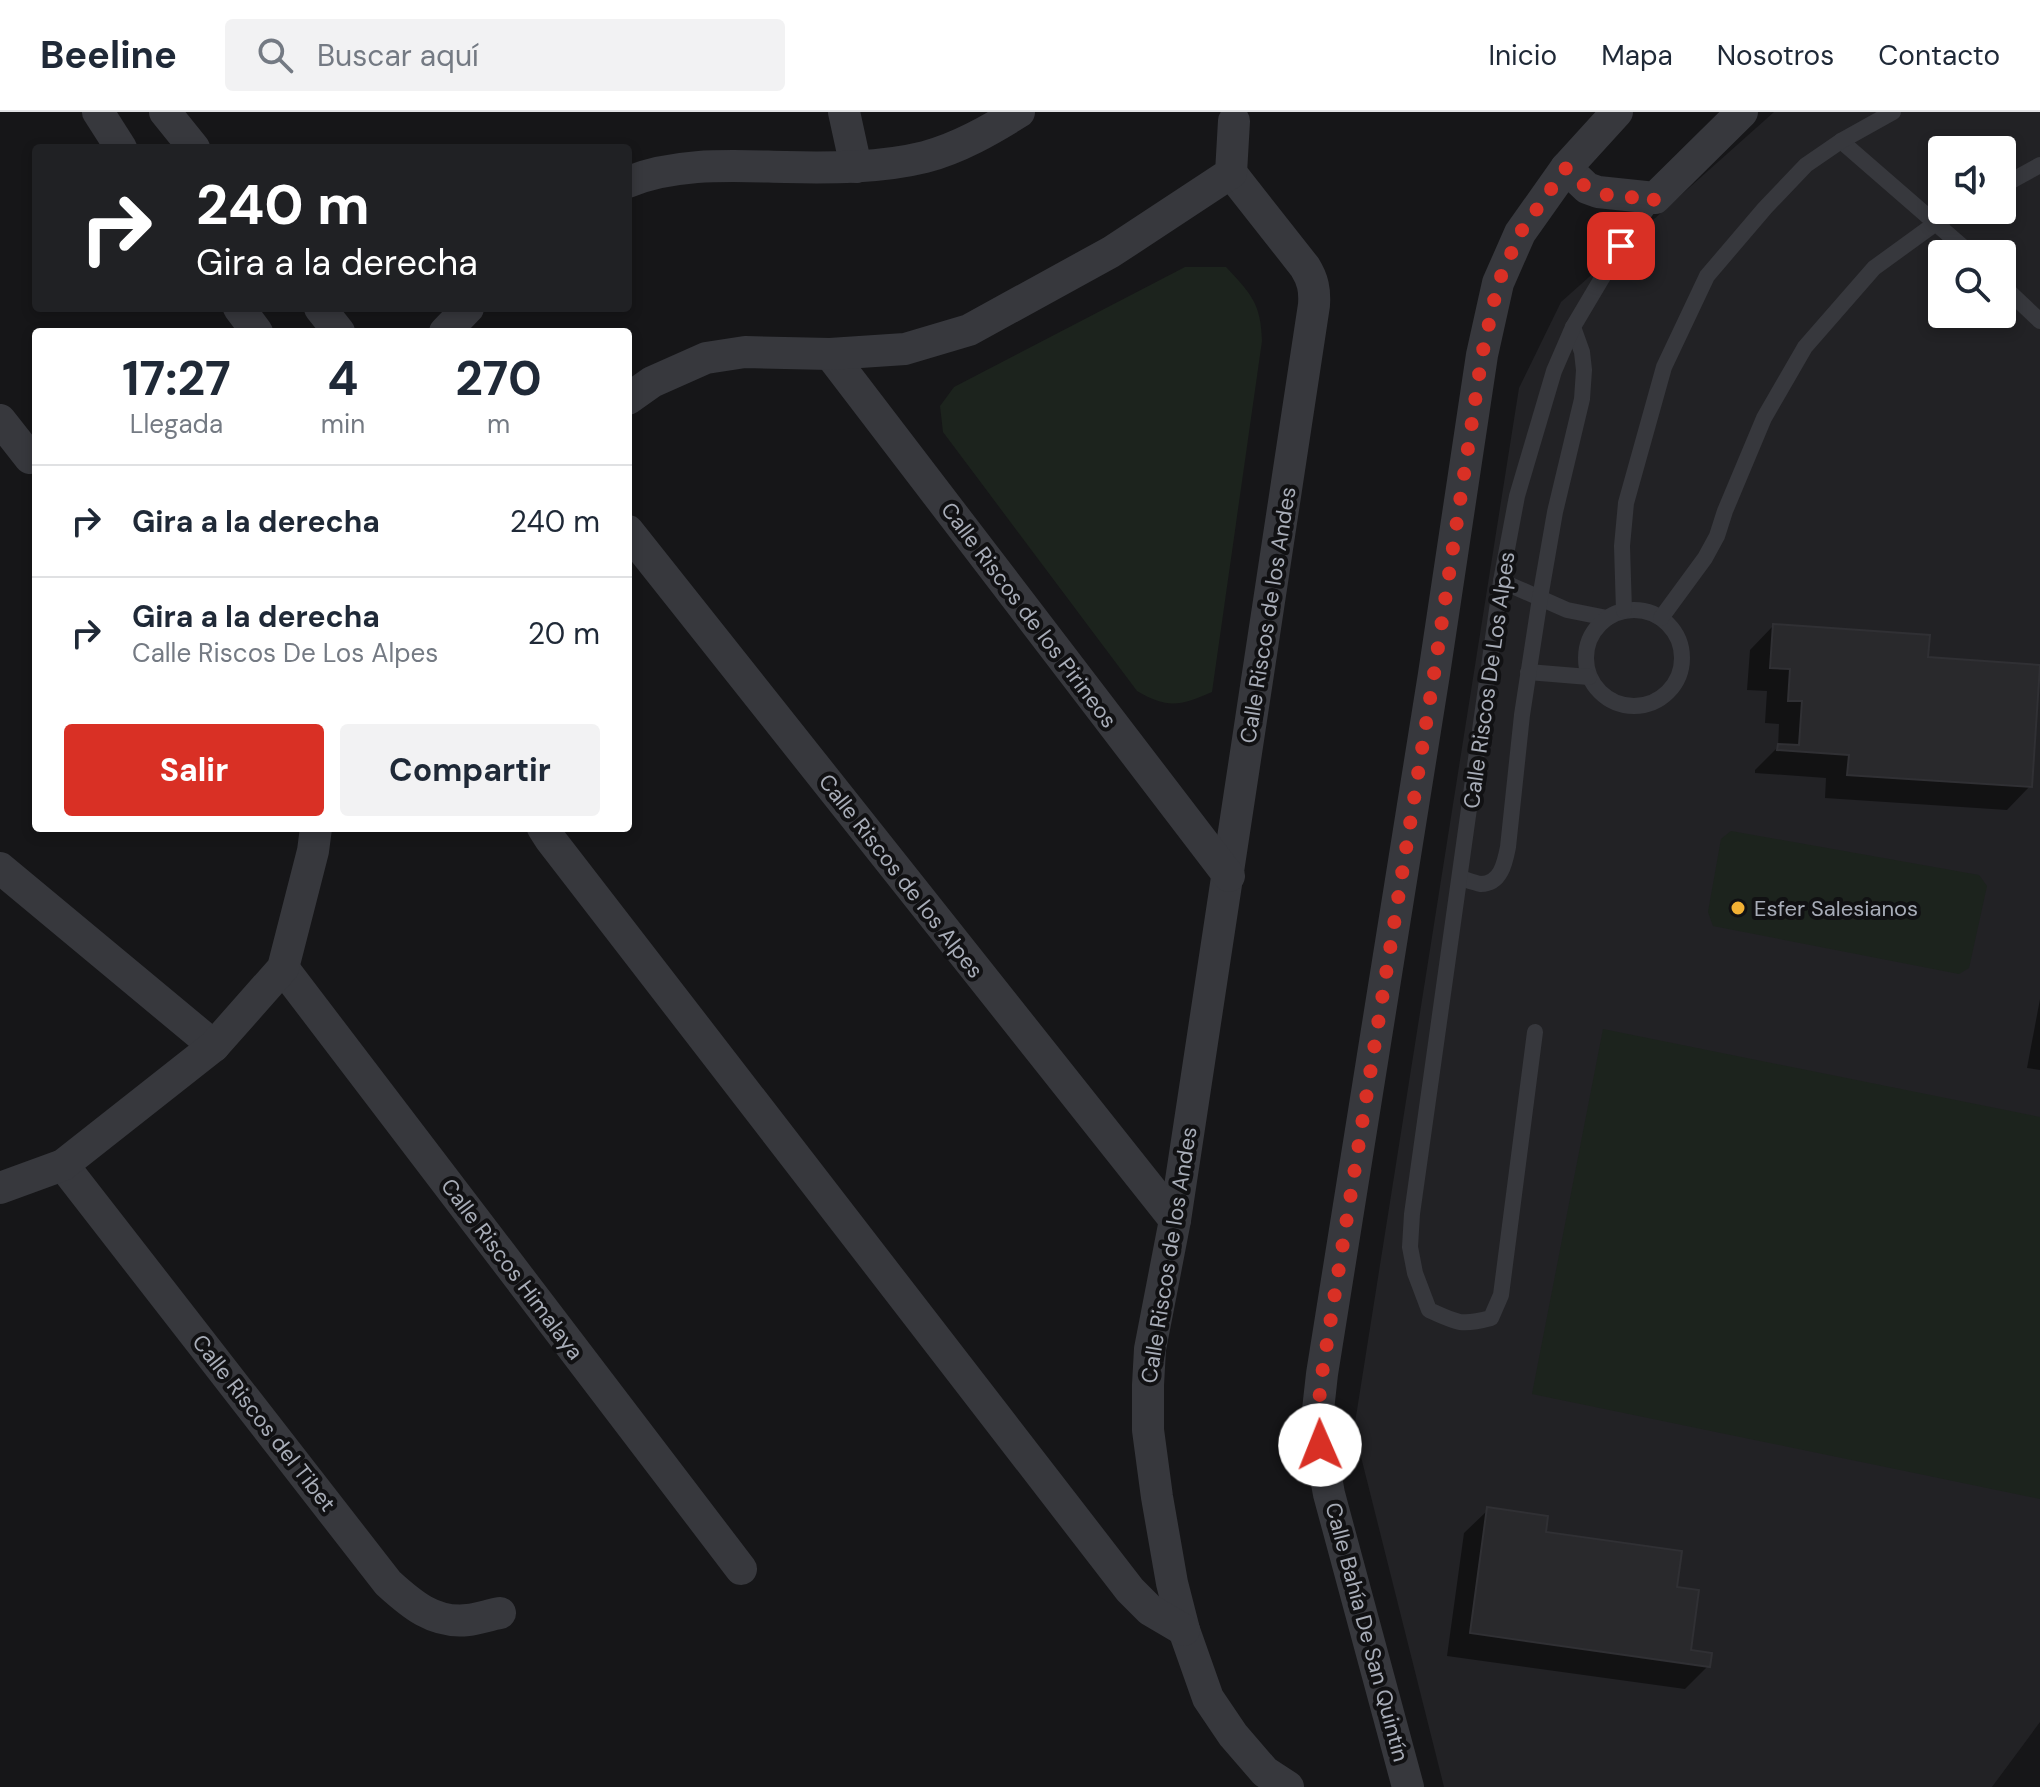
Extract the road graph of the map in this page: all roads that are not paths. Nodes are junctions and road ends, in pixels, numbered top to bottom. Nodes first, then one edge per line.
1 (98, 112) edge
2 (165, 112) edge
3 (844, 112) edge
4 (1019, 112) edge
5 (1742, 112) edge
6 (1893, 112) edge
7 (1611, 114) edge
8 (1234, 121) dead end
9 (1841, 141) junction
10 (118, 144) edge
11 (191, 144) edge
12 (2040, 165) edge
13 (856, 167) junction
14 (1566, 168) junction
15 (1231, 173) junction
16 (2016, 178) edge
17 (632, 180) edge
18 (1655, 198) junction
19 (1928, 216) edge
20 (1935, 224) edge
21 (1937, 224) edge
22 (1955, 240) edge
23 (2016, 298) edge
24 (323, 312) edge
25 (464, 312) edge
26 (2040, 321) edge
27 (1573, 327) junction
28 (336, 328) edge
29 (449, 328) edge
30 (830, 354) junction
31 (632, 396) edge
32 (0, 420) edge
33 (30, 458) dead end
34 (632, 536) edge
35 (1501, 581) junction
36 (1540, 598) junction
37 (1624, 611) junction
38 (1607, 618) junction
39 (1661, 618) junction
40 (1528, 672) junction
41 (1589, 677) junction
42 (315, 832) edge
43 (546, 832) edge
44 (0, 868) edge
45 (1229, 876) junction
46 (1461, 878) junction
47 (283, 968) junction
48 (1535, 1032) dead end
49 (214, 1046) junction
50 (63, 1165) junction
51 (0, 1188) edge
52 (1175, 1220) junction
53 (741, 1569) dead end
54 (500, 1613) dead end
55 (1184, 1630) junction
56 (1288, 1787) edge
57 (1408, 1787) edge

1 - 10 street
2 - 11 street
3 - 13 street
4 - 13 street
5 - 18 street, Calle Riscos De Los Alpes
6 - 9 lane
7 - 14 street
8 - 15 street
9 - 19 lane
9 - 37 lane
12 - 16 lane
13 - 17 street
14 - 18 street
14 - 57 street, Calle Bahía De San Quintín
15 - 30 street
15 - 45 street, Calle Riscos de los Andes
18 - 27 lane, Calle Riscos De Los Alpes
20 - 39 lane
21 - 22 lane
23 - 26 lane
24 - 28 street
25 - 29 street
27 - 35 lane, Calle Riscos De Los Alpes
27 - 36 lane
30 - 31 street
30 - 45 street, Calle Riscos de los Pirineos
32 - 33 street
34 - 52 street, Calle Riscos de los Alpes
35 - 36 lane
35 - 46 lane, Calle Riscos De Los Alpes
36 - 38 lane
36 - 40 lane
37 - 38 lane
37 - 39 lane
38 - 41 lane
39 - 41 lane
40 - 41 lane
40 - 46 lane
42 - 47 street
43 - 55 street
44 - 49 street
45 - 52 street, Calle Riscos de los Andes
46 - 48 lane, Calle Riscos De Los Alpes
47 - 49 street
47 - 53 street, Calle Riscos Himalaya
49 - 50 street
50 - 51 street
50 - 54 street, Calle Riscos del Tibet
52 - 55 street, Calle Riscos de los Andes
55 - 56 street

